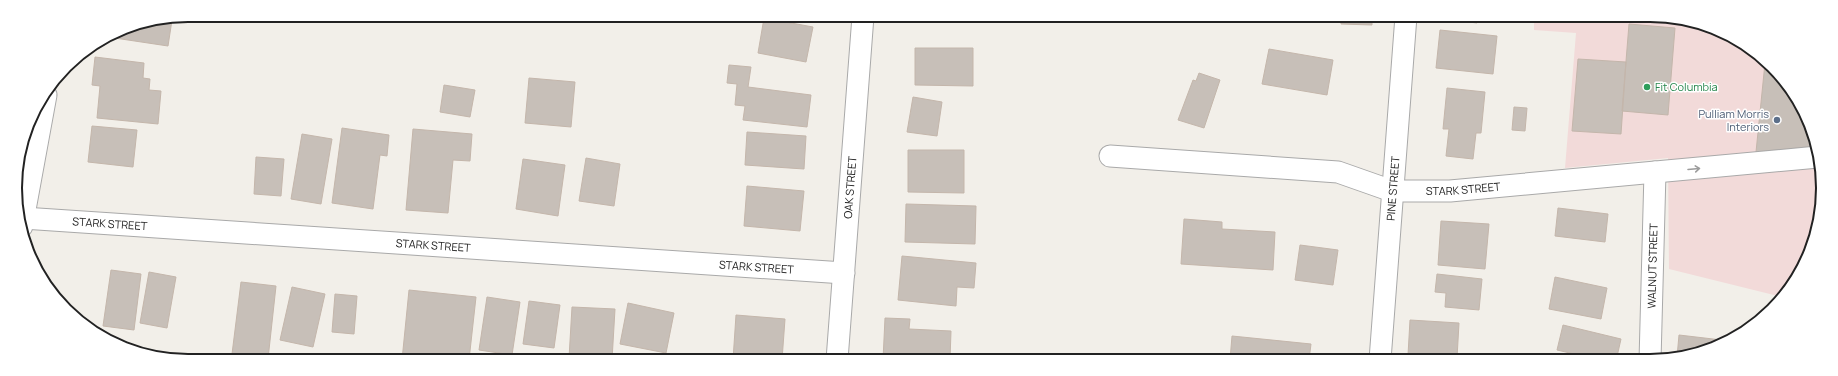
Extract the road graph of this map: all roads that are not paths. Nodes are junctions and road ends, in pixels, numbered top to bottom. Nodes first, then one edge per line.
1 (863, 22) edge
2 (1406, 22) edge
3 (42, 109) edge
4 (1110, 156) dead end
5 (1813, 157) edge
6 (26, 165) edge
7 (1655, 172) junction
8 (1392, 191) junction
9 (23, 209) edge
10 (26, 222) edge
11 (844, 273) junction
12 (837, 354) edge
13 (1380, 354) edge
14 (1650, 354) edge

1 - 11 street, OAK STREET
2 - 8 street, PINE STREET
3 - 6 street
4 - 8 street, STARK STREET
7 -> 5 street, STARK STREET
6 - 9 street
7 - 8 street, STARK STREET
7 - 14 street, WALNUT STREET
8 - 13 street, PINE STREET
10 - 11 street, STARK STREET
11 - 12 street, OAK STREET

